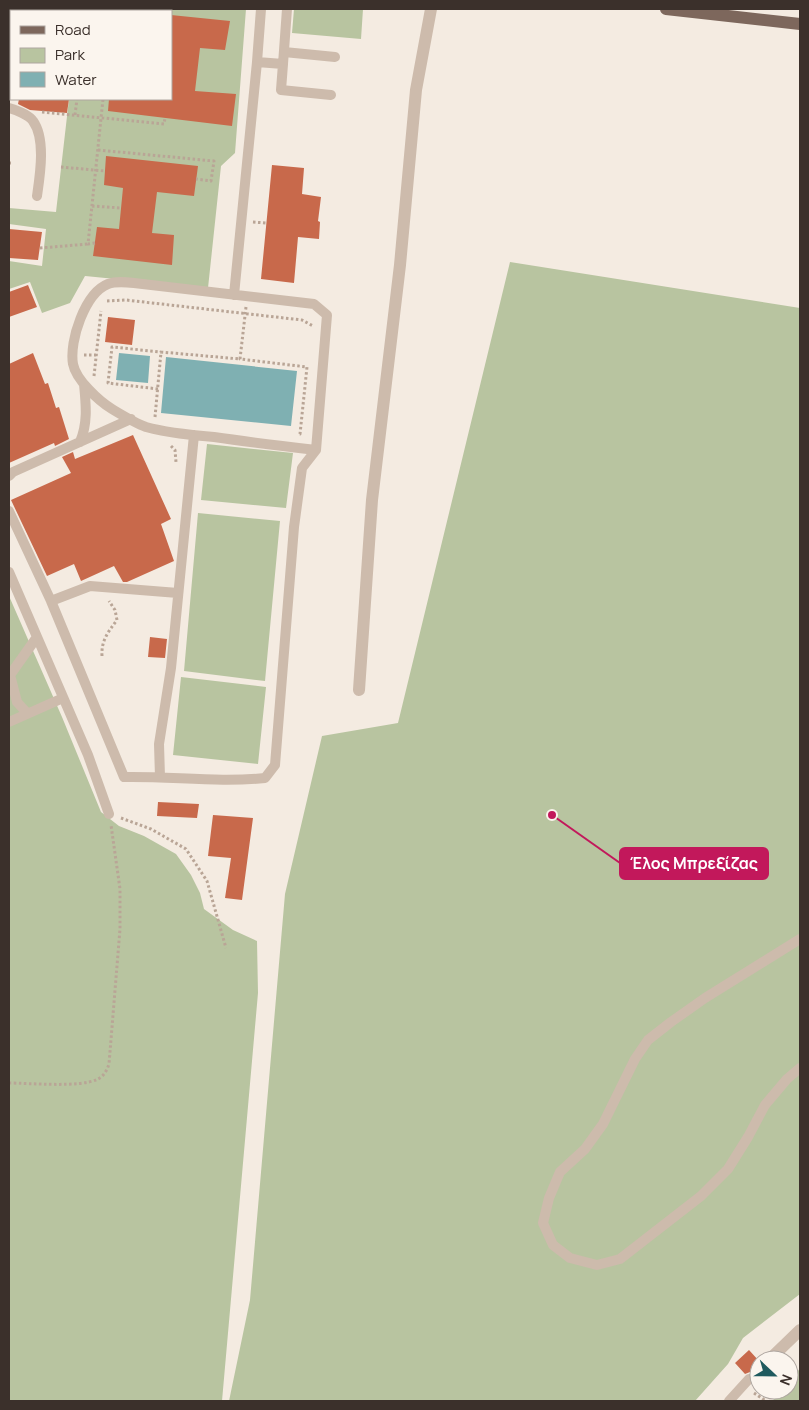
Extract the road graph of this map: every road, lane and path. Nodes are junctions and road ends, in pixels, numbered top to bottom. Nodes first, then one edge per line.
1 (261, 9) edge
2 (287, 9) edge
3 (431, 9) edge
4 (666, 9) edge
5 (800, 24) edge
6 (284, 52) junction
7 (335, 57) dead end
8 (257, 62) junction
9 (283, 64) junction
10 (331, 95) dead end
11 (77, 100) edge
12 (103, 100) edge
13 (9, 108) edge
14 (40, 112) dead end
15 (75, 115) junction
16 (101, 118) junction
17 (165, 118) dead end
18 (98, 150) junction
19 (61, 167) dead end
20 (96, 170) junction
21 (105, 171) dead end
22 (196, 179) dead end
23 (37, 196) dead end
24 (92, 206) junction
25 (121, 208) dead end
26 (88, 244) junction
27 (95, 244) dead end
28 (40, 248) dead end
29 (234, 295) junction
30 (247, 297) junction
31 (245, 314) junction
32 (326, 333) junction
33 (161, 352) junction
34 (240, 359) junction
35 (84, 384) junction
36 (158, 389) junction
37 (92, 392) junction
38 (155, 418) dead end
39 (130, 419) junction
40 (291, 433) dead end
41 (194, 435) junction
42 (80, 442) junction
43 (316, 450) junction
44 (9, 476) edge
45 (9, 511) edge
46 (9, 572) edge
47 (108, 587) junction
48 (178, 593) junction
49 (51, 601) junction
50 (37, 637) junction
51 (102, 656) dead end
52 (359, 690) dead end
53 (64, 698) junction
54 (27, 713) junction
55 (9, 722) edge
56 (160, 776) junction
57 (109, 814) junction
58 (800, 939) edge
59 (226, 948) dead end
60 (800, 1068) edge
61 (9, 1083) edge
62 (800, 1330) edge
63 (779, 1350) edge
64 (749, 1379) dead end
65 (729, 1401) edge

1 - 8 lane
2 - 6 lane
3 - 52 street
4 - 5 main road
6 - 7 lane
6 - 9 lane
8 - 9 lane
8 - 29 lane
9 - 10 lane
11 - 15 path
12 - 16 path
13 - 23 lane
14 - 15 path
15 - 16 path
16 - 17 path
16 - 18 path
18 - 20 path
18 - 22 path
19 - 20 path
20 - 21 path
20 - 24 path
24 - 25 path
24 - 26 path
26 - 27 path
26 - 28 path
29 - 30 lane
29 - 35 lane
30 - 31 path
30 - 32 lane
31 - 32 path
31 - 34 path
31 - 37 path
32 - 43 lane
33 - 34 path
33 - 36 path
33 - 36 path
34 - 40 path
35 - 37 lane
35 - 42 lane
36 - 38 path
37 - 39 lane
39 - 41 lane
39 - 42 lane
41 - 43 lane
41 - 48 lane
42 - 44 lane
43 - 56 lane
45 - 49 lane
46 - 50 lane
47 - 48 lane
47 - 49 lane
47 - 51 path
48 - 56 lane
49 - 56 lane
50 - 53 lane
50 - 54 lane
53 - 54 lane
53 - 57 lane
54 - 55 lane
57 - 59 path
57 - 61 path
58 - 60 lane
62 - 63 street
64 - 65 lane

